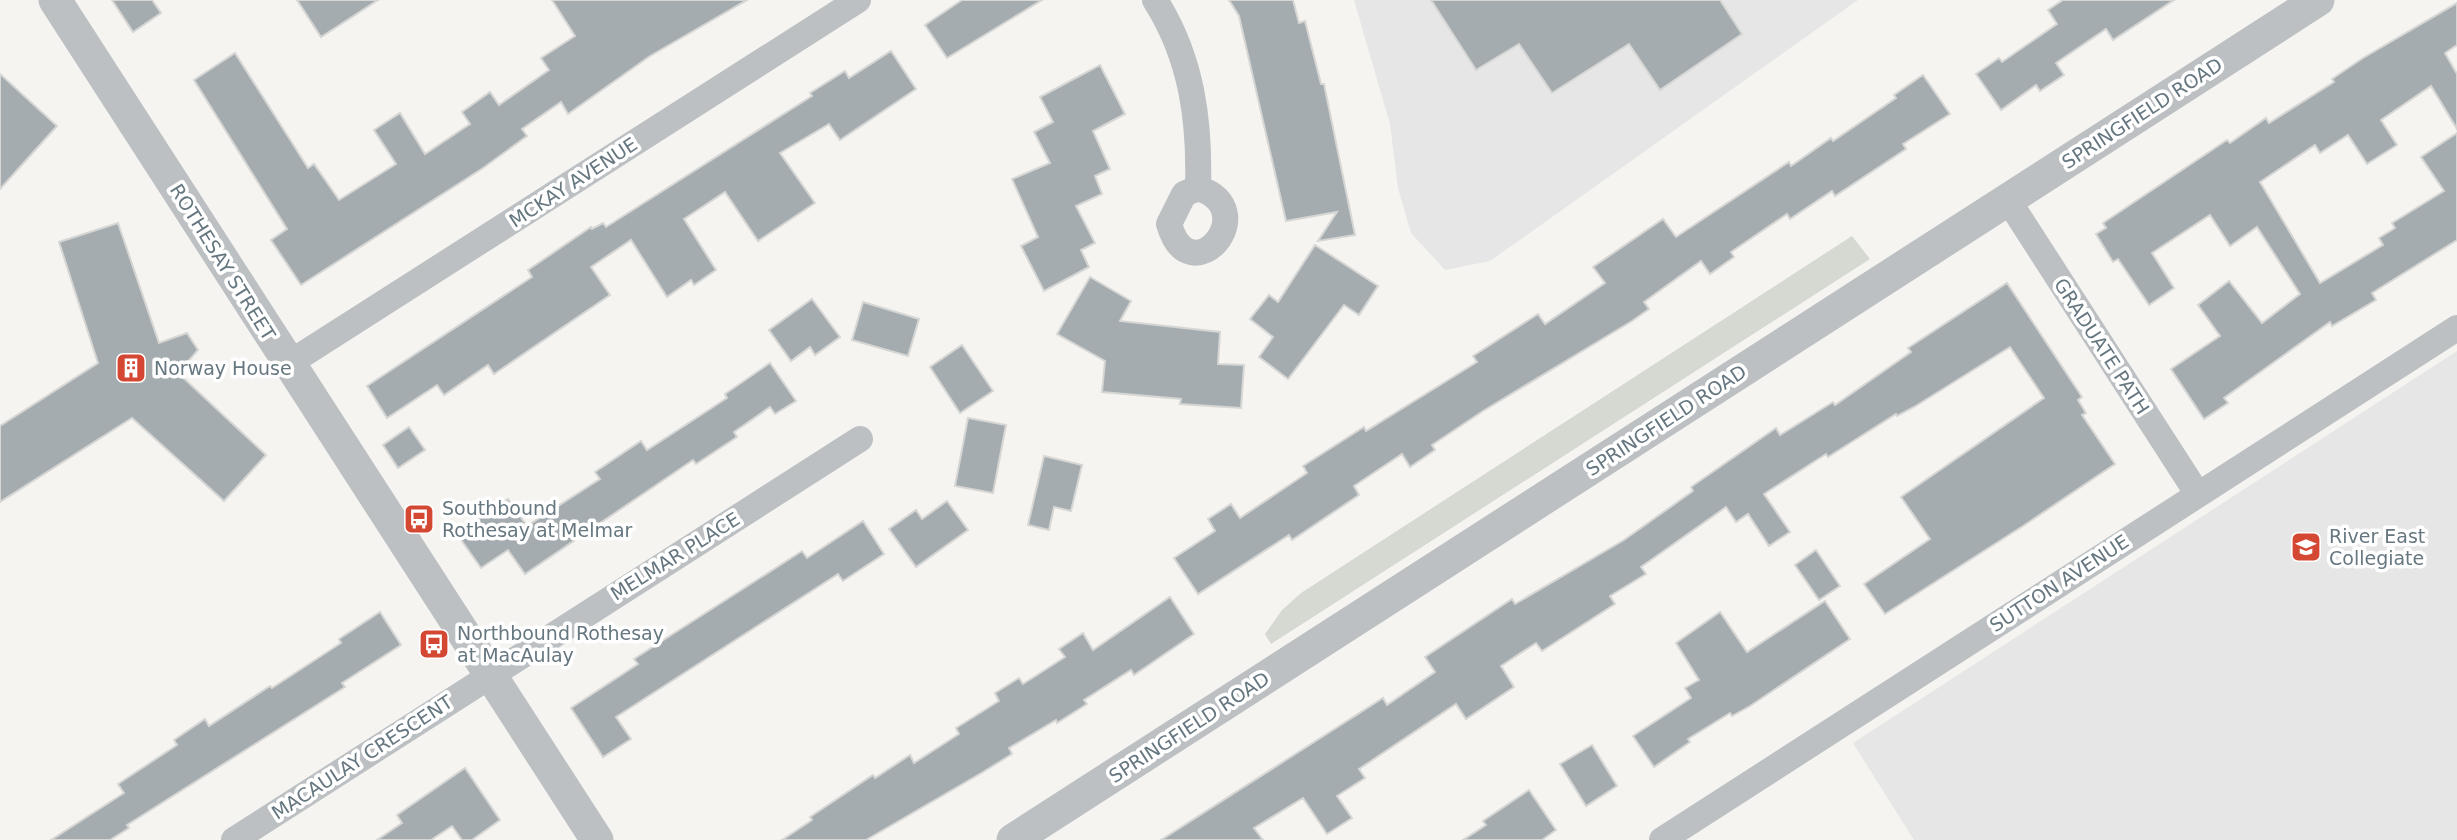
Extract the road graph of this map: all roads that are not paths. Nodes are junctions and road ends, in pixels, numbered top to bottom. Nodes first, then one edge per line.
1 (55, 0) edge
2 (858, 0) edge
3 (1155, 0) edge
4 (2318, 0) edge
5 (1198, 188) dead end
6 (2008, 200) junction
7 (2457, 328) edge
8 (288, 364) junction
9 (860, 439) dead end
10 (2197, 493) junction
11 (490, 675) junction
12 (234, 840) edge
13 (597, 840) edge
14 (1013, 840) edge
15 (1662, 840) edge

1 - 8 street, ROTHESAY STREET
2 - 8 street, MCKAY AVENUE
3 - 5 street
4 - 6 street, SPRINGFIELD ROAD
6 - 10 street, GRADUATE PATH
6 - 14 street, SPRINGFIELD ROAD
7 - 10 street, SUTTON AVENUE
8 - 11 street, ROTHESAY STREET
9 - 11 street, MELMAR PLACE
10 - 15 street, SUTTON AVENUE
11 - 12 street, MACAULAY CRESCENT
11 - 13 street, ROTHESAY STREET

